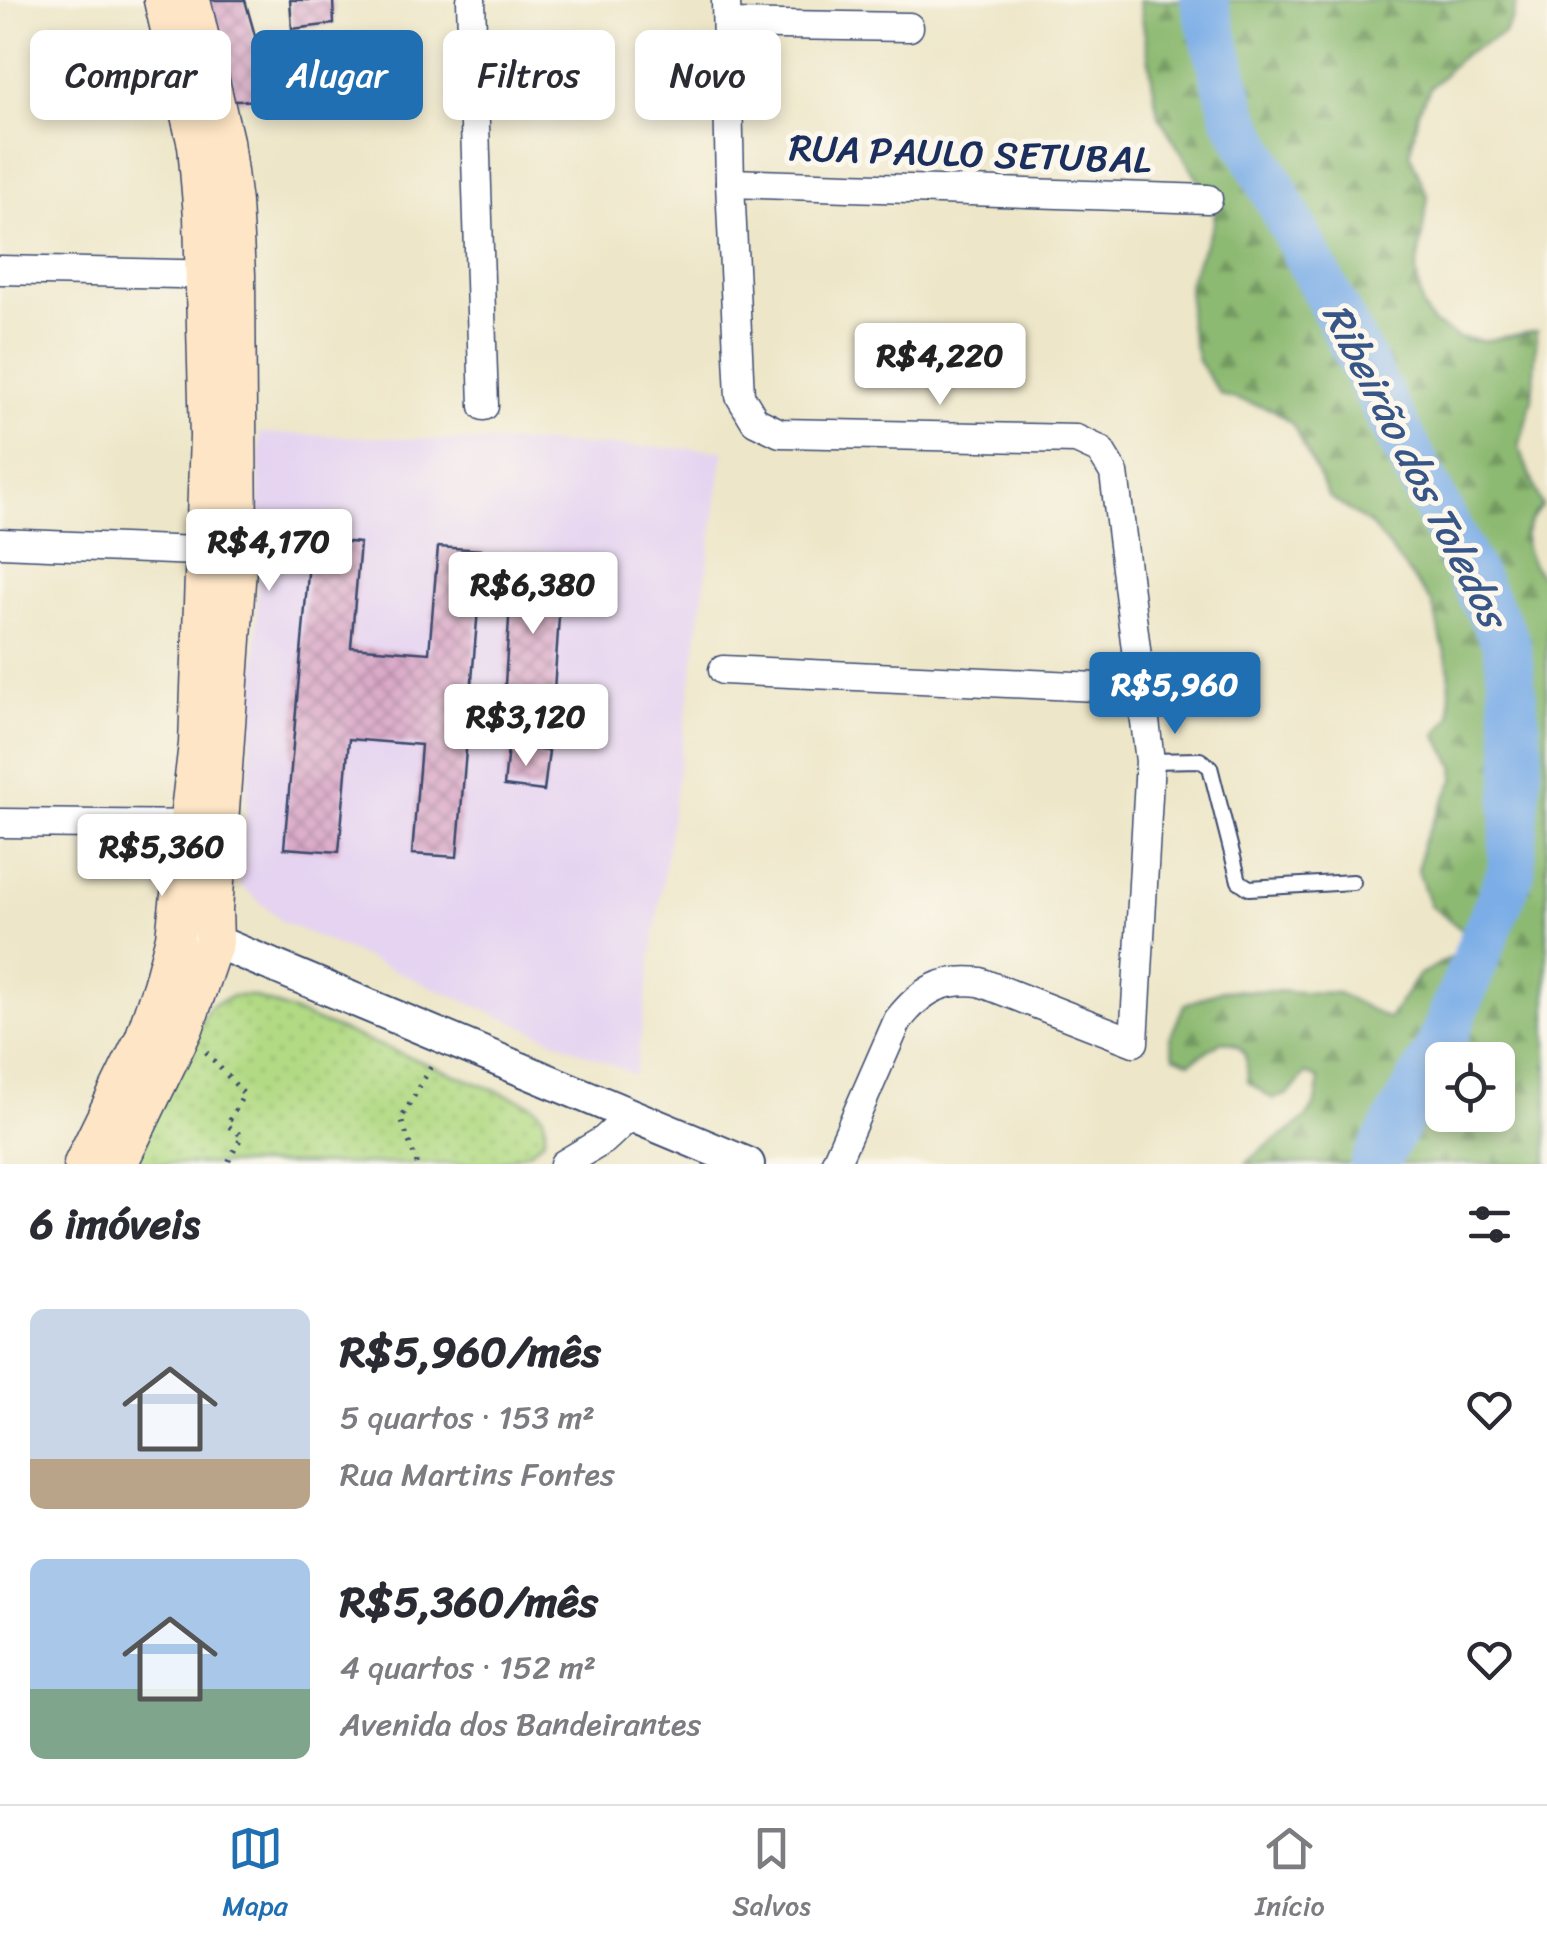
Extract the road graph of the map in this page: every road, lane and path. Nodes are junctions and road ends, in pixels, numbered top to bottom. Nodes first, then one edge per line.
1 (163, 0) edge
2 (190, 0) edge
3 (471, 0) edge
4 (726, 12) edge
5 (909, 27) dead end
6 (730, 183) junction
7 (1208, 199) dead end
8 (0, 270) edge
9 (221, 275) junction
10 (484, 406) dead end
11 (0, 543) edge
12 (221, 552) junction
13 (722, 670) dead end
14 (1140, 689) junction
15 (1150, 761) junction
16 (0, 822) edge
17 (205, 824) junction
18 (1353, 882) dead end
19 (175, 937) junction
20 (214, 941) junction
21 (184, 1028) junction
22 (446, 1040) junction
23 (632, 1116) junction
24 (83, 1164) edge
25 (118, 1164) edge
26 (228, 1164) edge
27 (416, 1164) edge
28 (564, 1164) edge
29 (748, 1164) edge
30 (835, 1164) edge

1 - 9 main road
2 - 9 main road
3 - 10 street
4 - 5 street
4 - 6 street
6 - 7 street, RUA PAULO SETUBAL
6 - 14 street
8 - 9 street
9 - 12 main road
11 - 12 street
12 - 17 main road
13 - 14 street
14 - 15 street
15 - 18 lane
15 - 30 street
16 - 17 street
17 - 19 main road
17 - 20 main road
19 - 20 street
19 - 24 main road
20 - 21 main road
20 - 22 street
21 - 25 main road
21 - 26 path
22 - 23 street
22 - 27 path
23 - 28 street
23 - 29 street

